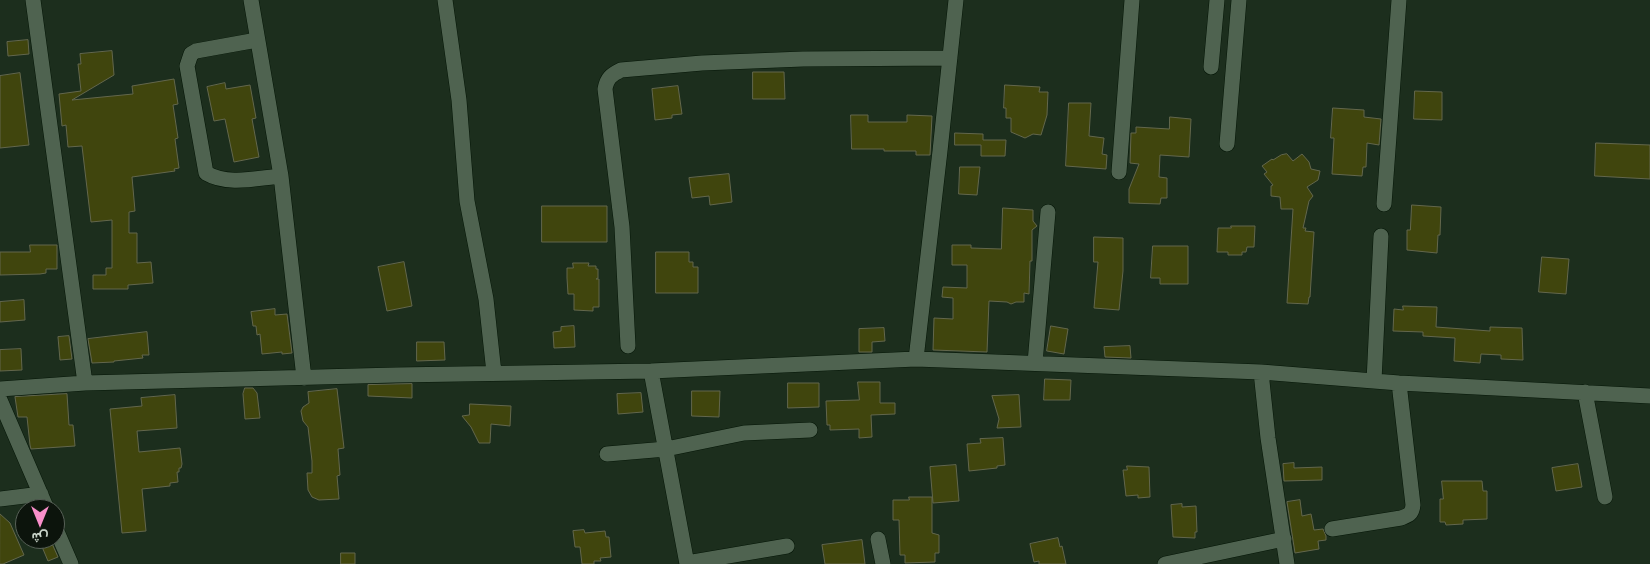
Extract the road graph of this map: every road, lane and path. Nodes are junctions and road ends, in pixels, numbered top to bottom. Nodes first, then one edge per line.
1 (33, 0) edge
2 (251, 0) edge
3 (445, 0) edge
4 (956, 0) edge
5 (1132, 0) edge
6 (1217, 0) edge
7 (1239, 0) edge
8 (1399, 0) edge
9 (257, 40) junction
10 (950, 58) junction
11 (1210, 67) dead end
12 (1228, 144) dead end
13 (1118, 172) dead end
14 (281, 176) junction
15 (1384, 204) dead end
16 (1048, 212) dead end
17 (1381, 236) dead end
18 (628, 346) dead end
19 (916, 359) junction
20 (1034, 363) junction
21 (651, 371) junction
22 (1261, 372) junction
23 (494, 373) junction
24 (304, 378) junction
25 (1374, 381) junction
26 (85, 383) junction
27 (1399, 383) junction
28 (0, 390) edge
29 (1586, 392) junction
30 (1650, 396) edge
31 (0, 400) edge
32 (810, 430) dead end
33 (666, 449) junction
34 (607, 454) dead end
35 (41, 494) junction
36 (1605, 497) dead end
37 (43, 499) edge
38 (0, 500) edge
39 (1332, 530) dead end
40 (1284, 539) junction
41 (878, 540) dead end
42 (787, 546) dead end
43 (65, 549) edge
44 (71, 564) edge
45 (687, 564) edge
46 (883, 564) edge
47 (1165, 564) edge
48 (1287, 564) edge

1 - 26 street
2 - 9 street
3 - 23 street
4 - 10 street
5 - 13 street
6 - 11 street
7 - 12 street
8 - 15 street
9 - 14 street
9 - 14 street
10 - 18 street
10 - 19 street
14 - 24 street
16 - 20 street
17 - 25 street
19 - 20 street
19 - 21 street
20 - 22 street
21 - 23 street
21 - 33 street
22 - 25 street
22 - 40 street
23 - 24 street
24 - 26 street
25 - 27 street
26 - 28 street
27 - 29 street
27 - 39 street
29 - 30 street
29 - 36 street
31 - 35 street
32 - 33 street
33 - 34 street
33 - 45 street
35 - 37 street
35 - 38 street
40 - 47 street
40 - 48 street
41 - 46 street
42 - 45 street
43 - 44 street

